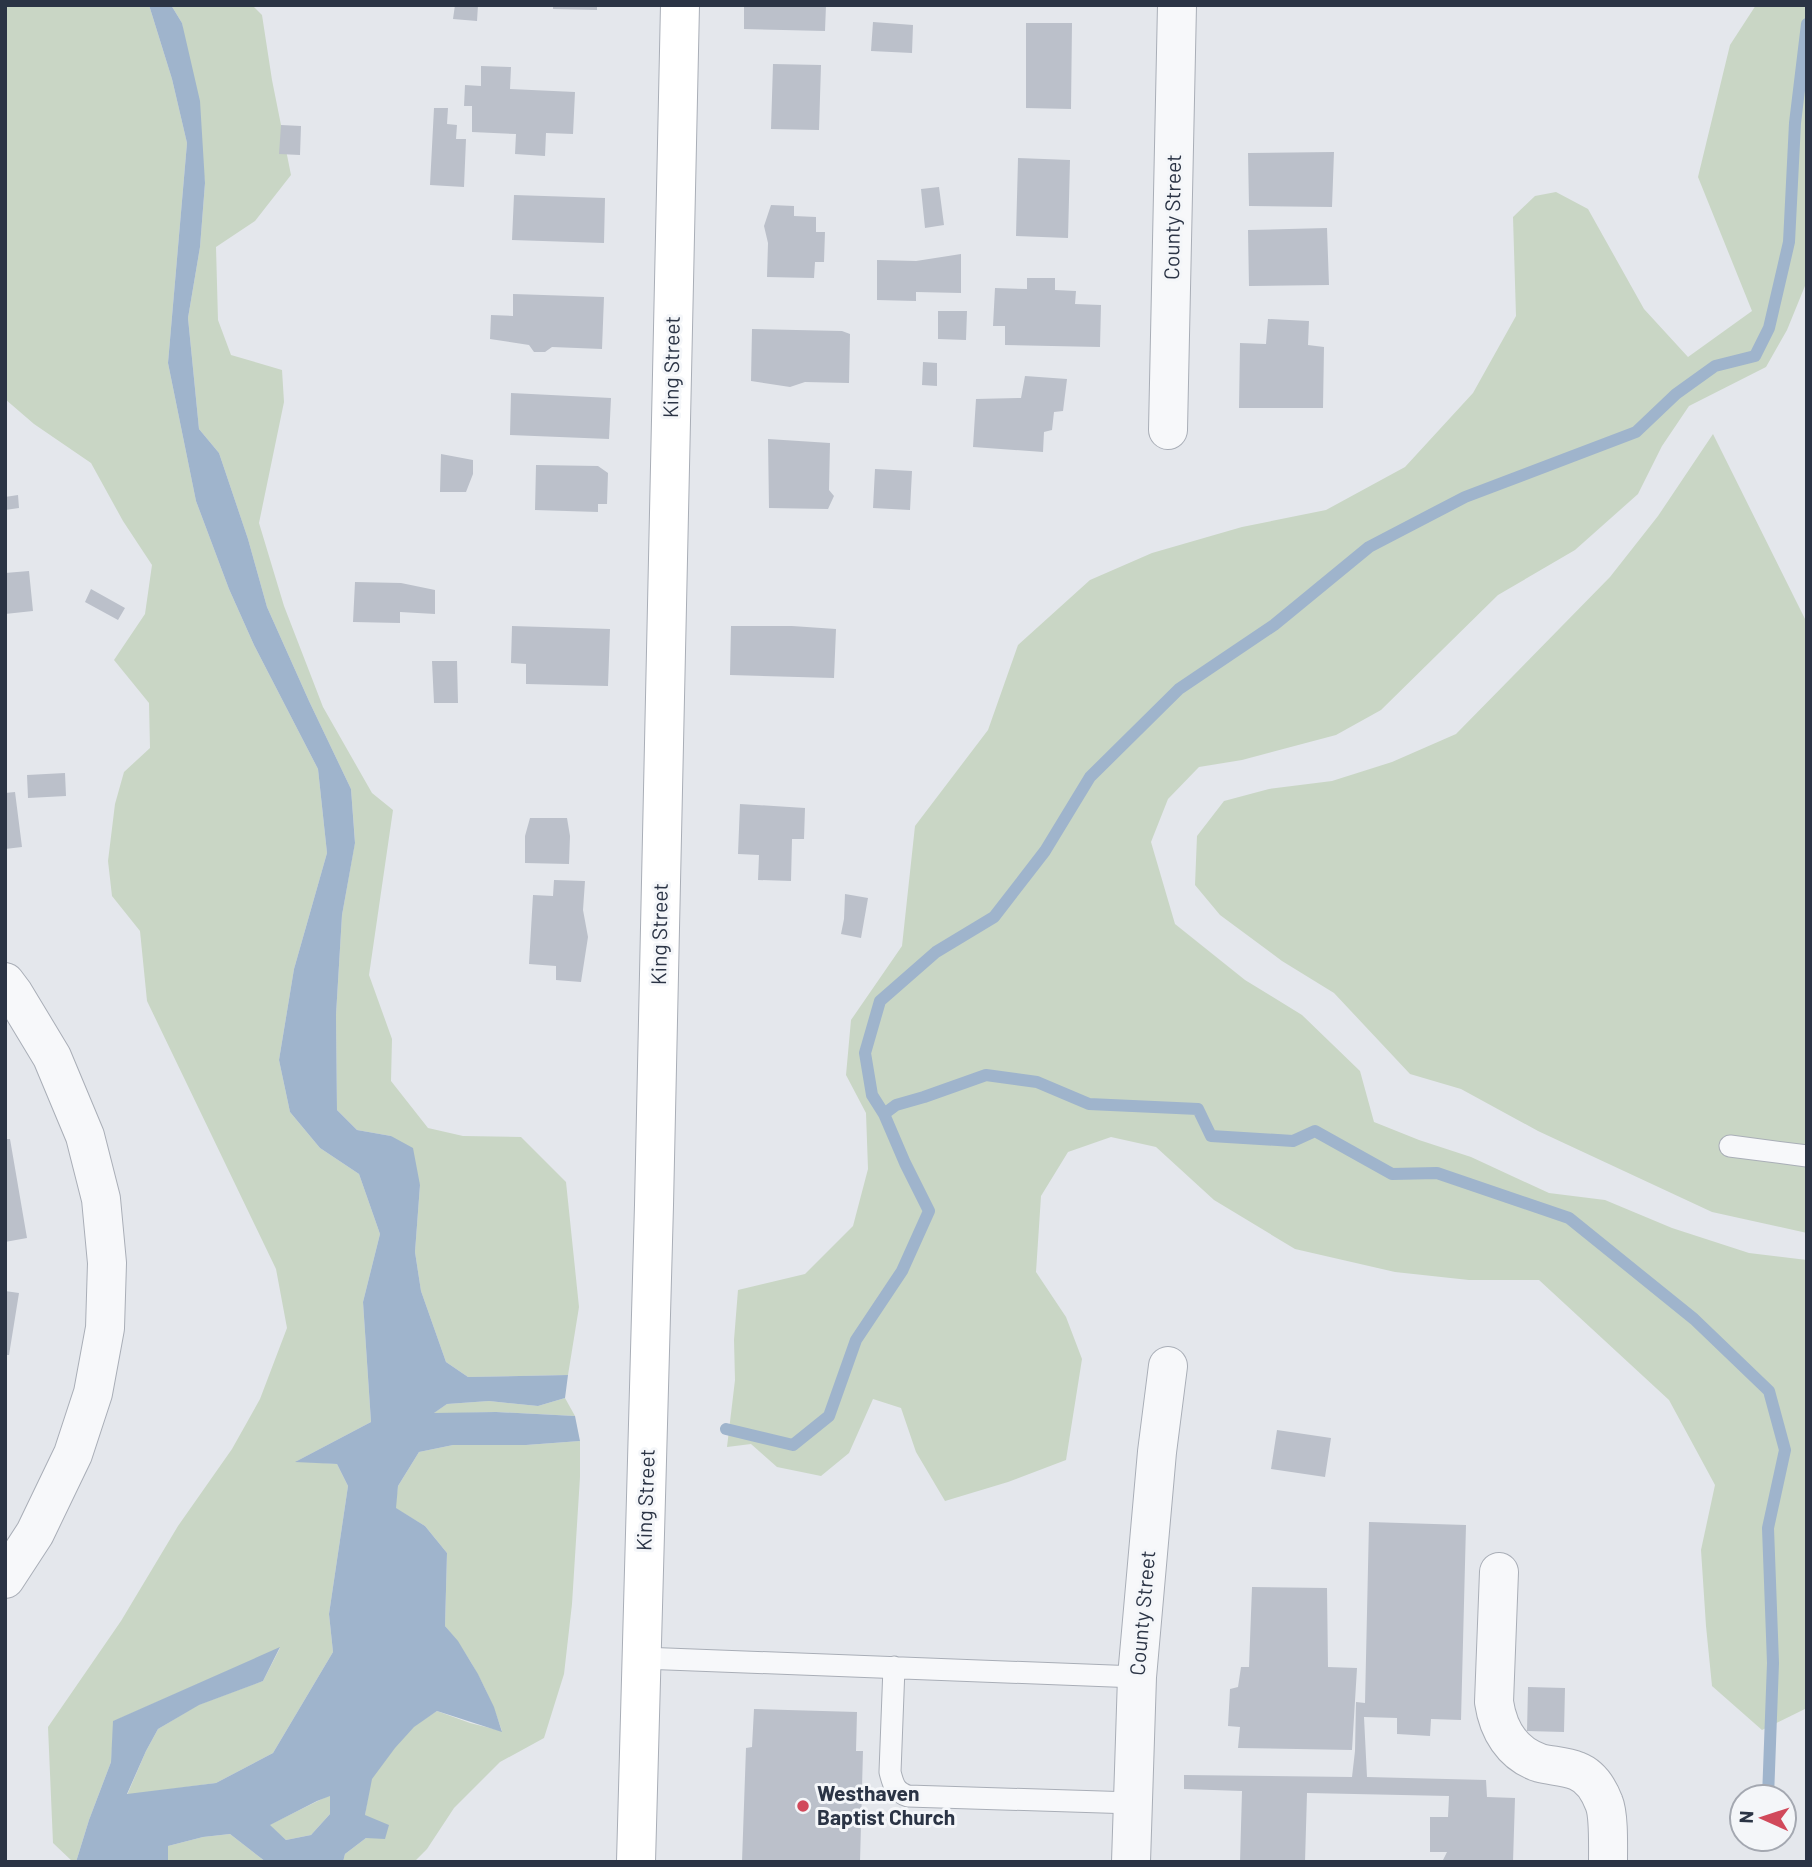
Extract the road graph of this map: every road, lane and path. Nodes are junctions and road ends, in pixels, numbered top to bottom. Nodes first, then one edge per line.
1 (680, 5) edge
2 (1177, 5) edge
3 (1168, 430) dead end
4 (5, 982) edge
5 (1730, 1146) dead end
6 (1807, 1156) edge
7 (1168, 1366) dead end
8 (1499, 1572) dead end
9 (5, 1578) edge
10 (642, 1658) junction
11 (894, 1667) junction
12 (1136, 1677) junction
13 (1133, 1804) junction
14 (636, 1862) edge
15 (1131, 1862) edge
16 (1608, 1862) edge

1 - 10 street, King Street
2 - 3 street, County Street
4 - 9 street
5 - 6 lane
7 - 12 street, County Street
8 - 16 street
10 - 11 lane
10 - 14 street, King Street
11 - 12 lane
11 - 13 lane
12 - 13 street, County Street
13 - 15 street, County Street

